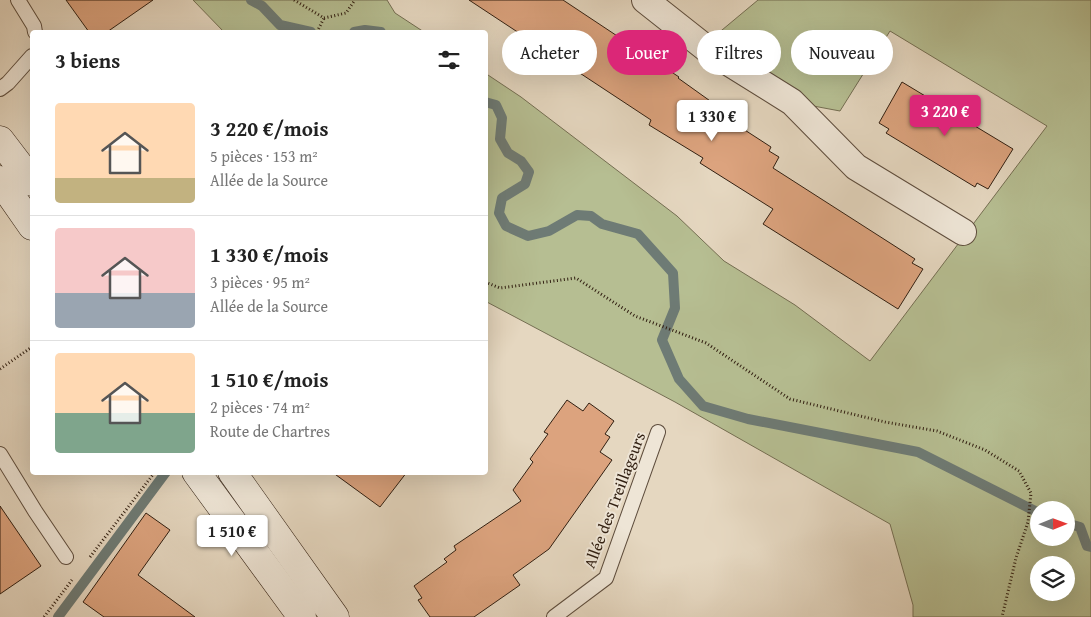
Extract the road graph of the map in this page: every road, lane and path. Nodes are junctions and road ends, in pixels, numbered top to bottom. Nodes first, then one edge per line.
1 (18, 0) edge
2 (294, 0) edge
3 (355, 0) edge
4 (645, 0) edge
5 (324, 18) junction
6 (35, 30) edge
7 (318, 30) edge
8 (30, 58) edge
9 (0, 89) edge
10 (0, 140) edge
11 (30, 179) edge
12 (0, 180) edge
13 (30, 223) edge
14 (963, 232) dead end
15 (488, 283) edge
16 (30, 348) edge
17 (0, 369) edge
18 (658, 432) dead end
19 (0, 454) edge
20 (153, 475) edge
21 (198, 475) edge
22 (234, 475) edge
23 (66, 557) dead end
24 (86, 562) dead end
25 (74, 578) dead end
26 (44, 617) edge
27 (302, 617) edge
28 (335, 617) edge
29 (554, 617) edge
30 (1002, 617) edge

1 - 6 lane
2 - 5 path
3 - 5 path
4 - 14 street
5 - 7 path
8 - 9 lane
10 - 11 main road
12 - 13 main road
15 - 30 path
16 - 17 path
18 - 29 lane, Allée des Treillageurs
19 - 23 lane
20 - 24 path
21 - 27 main road
22 - 28 main road
25 - 26 path

